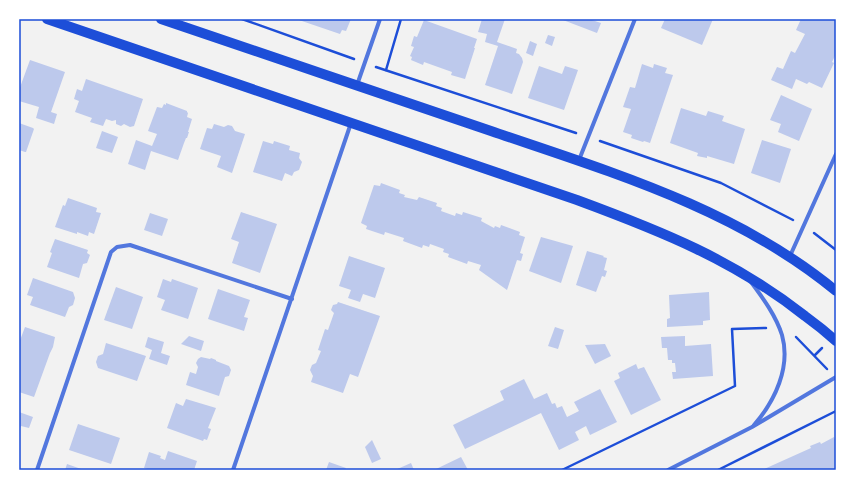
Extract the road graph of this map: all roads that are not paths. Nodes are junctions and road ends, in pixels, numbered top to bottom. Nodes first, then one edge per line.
1 (47, 19) edge
2 (161, 19) edge
3 (380, 19) edge
4 (635, 19) edge
5 (357, 86) junction
6 (351, 123) junction
7 (836, 154) edge
8 (578, 161) junction
9 (790, 257) junction
10 (745, 274) junction
11 (836, 291) edge
12 (292, 299) junction
13 (836, 341) edge
14 (836, 377) edge
15 (752, 427) junction
16 (37, 470) edge
17 (233, 470) edge
18 (668, 470) edge

1 - 6 main road
2 - 5 main road
3 - 5 street
4 - 8 street
5 - 8 main road
6 - 10 main road
6 - 12 street
7 - 9 street
8 - 9 main road
9 - 11 main road
10 - 13 main road
10 - 15 street
12 - 16 street
12 - 17 street
14 - 15 street
15 - 18 street

